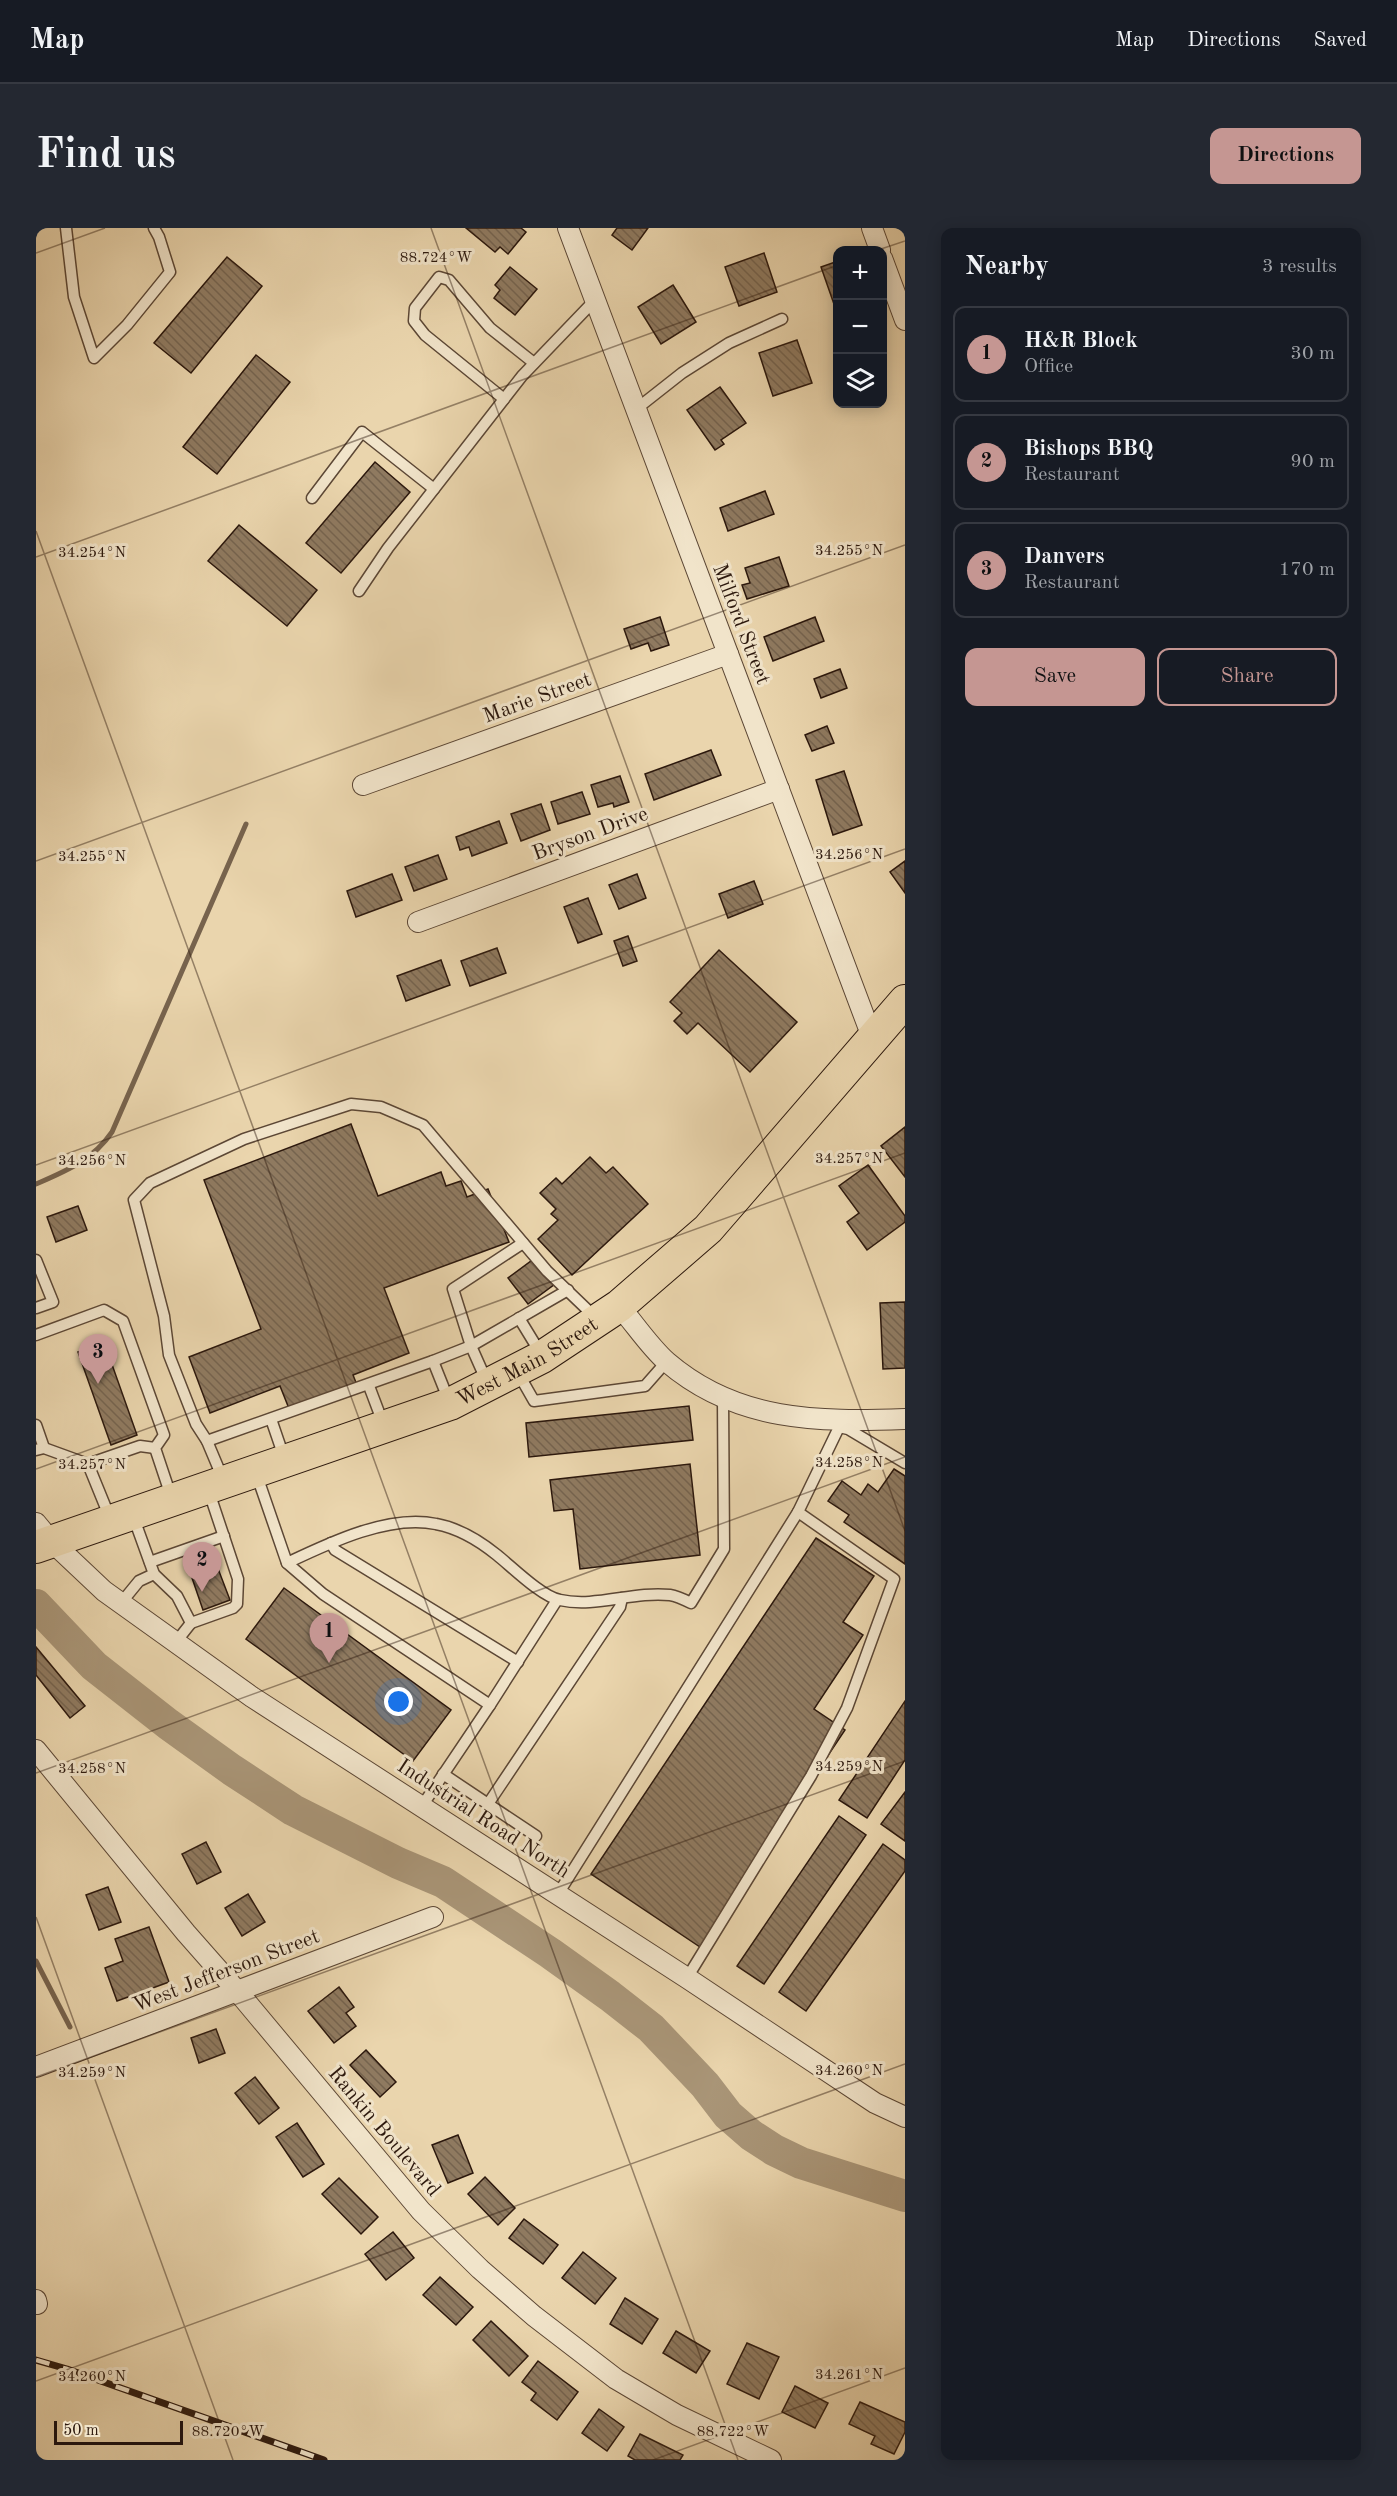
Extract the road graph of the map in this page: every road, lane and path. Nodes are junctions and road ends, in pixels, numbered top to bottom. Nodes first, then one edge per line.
1 (66, 228) edge
2 (154, 228) edge
3 (567, 228) edge
4 (872, 228) edge
5 (879, 246) edge
6 (887, 267) edge
7 (900, 289) edge
8 (594, 302) junction
9 (782, 319) dead end
10 (905, 320) edge
11 (534, 363) junction
12 (504, 399) junction
13 (635, 410) junction
14 (434, 489) junction
15 (312, 498) dead end
16 (359, 591) dead end
17 (728, 654) junction
18 (363, 785) dead end
19 (779, 789) junction
20 (418, 922) dead end
21 (905, 1000) edge
22 (872, 1037) junction
23 (523, 1243) junction
24 (36, 1260) edge
25 (568, 1290) junction
26 (36, 1308) edge
27 (609, 1313) junction
28 (519, 1318) junction
29 (36, 1335) edge
30 (471, 1346) junction
31 (433, 1361) junction
32 (667, 1361) junction
33 (529, 1364) junction
34 (489, 1385) junction
35 (369, 1386) junction
36 (723, 1399) junction
37 (450, 1404) junction
38 (271, 1419) junction
39 (905, 1419) edge
40 (841, 1424) junction
41 (36, 1425) edge
42 (384, 1426) junction
43 (207, 1441) junction
44 (155, 1448) junction
45 (40, 1449) edge
46 (285, 1461) junction
47 (905, 1463) edge
48 (88, 1464) junction
49 (255, 1471) junction
50 (216, 1484) junction
51 (172, 1500) junction
52 (798, 1512) junction
53 (121, 1517) junction
54 (224, 1536) junction
55 (41, 1537) edge
56 (331, 1542) junction
57 (150, 1562) junction
58 (288, 1563) junction
59 (154, 1574) junction
60 (900, 1577) edge
61 (622, 1598) junction
62 (558, 1600) junction
63 (121, 1603) junction
64 (191, 1623) junction
65 (176, 1642) junction
66 (518, 1662) junction
67 (490, 1705) junction
68 (36, 1750) edge
69 (443, 1774) junction
70 (488, 1804) junction
71 (422, 1806) junction
72 (536, 1836) dead end
73 (558, 1894) junction
74 (433, 1917) dead end
75 (687, 1978) junction
76 (238, 1992) junction
77 (36, 2067) edge
78 (905, 2117) edge
79 (771, 2460) edge

1 - 2 lane
3 - 8 street, Milford Street
4 - 5 street
6 - 7 street
7 - 10 street
8 - 11 lane
8 - 13 street, Milford Street
9 - 13 lane
11 - 12 lane
11 - 12 lane
12 - 14 lane
13 - 17 street, Milford Street
14 - 15 lane
14 - 16 lane
17 - 18 street, Marie Street
17 - 19 street, Milford Street
19 - 20 street, Bryson Drive
19 - 22 street, Milford Street
21 - 22 main road, West Main Street
22 - 27 main road, West Main Street
23 - 25 lane
23 - 30 lane
23 - 43 lane
24 - 26 lane
25 - 27 lane
25 - 28 lane
27 - 32 street
27 - 33 main road, West Main Street
28 - 30 lane
28 - 33 lane
29 - 44 lane
30 - 31 lane
30 - 34 lane
31 - 35 lane
31 - 37 lane
32 - 33 lane
32 - 36 street
33 - 34 main road, West Main Street
34 - 37 main road, West Main Street
35 - 38 lane
35 - 42 lane
36 - 40 street
36 - 61 lane
37 - 42 main road, West Main Street
38 - 43 lane
38 - 46 lane
39 - 40 street
40 - 47 lane
40 - 52 lane
41 - 45 lane
42 - 46 main road, West Main Street
43 - 50 lane
44 - 48 lane
44 - 51 lane
45 - 48 lane
46 - 49 main road, West Main Street
48 - 53 lane
49 - 50 main road, West Main Street
49 - 58 lane
50 - 51 main road, West Main Street
50 - 54 lane
51 - 53 main road, West Main Street
52 - 60 lane
52 - 73 lane
53 - 55 main road, West Main Street
53 - 57 lane
54 - 57 lane
54 - 64 lane
55 - 63 street, Industrial Road North
56 - 58 lane
56 - 62 lane
56 - 66 lane
57 - 59 lane
58 - 67 lane
59 - 63 lane
59 - 64 lane
60 - 75 lane
61 - 62 lane
61 - 70 lane
62 - 66 lane
63 - 65 street, Industrial Road North
64 - 65 lane
65 - 71 street, Industrial Road North
66 - 67 lane
67 - 69 lane
68 - 76 street, Rankin Boulevard
69 - 70 lane
69 - 71 lane
70 - 72 lane
71 - 73 street, Industrial Road North
73 - 75 street, Industrial Road North
74 - 76 street, West Jefferson Street
75 - 78 street, Industrial Road North
76 - 77 street, West Jefferson Street
76 - 79 street, Rankin Boulevard

